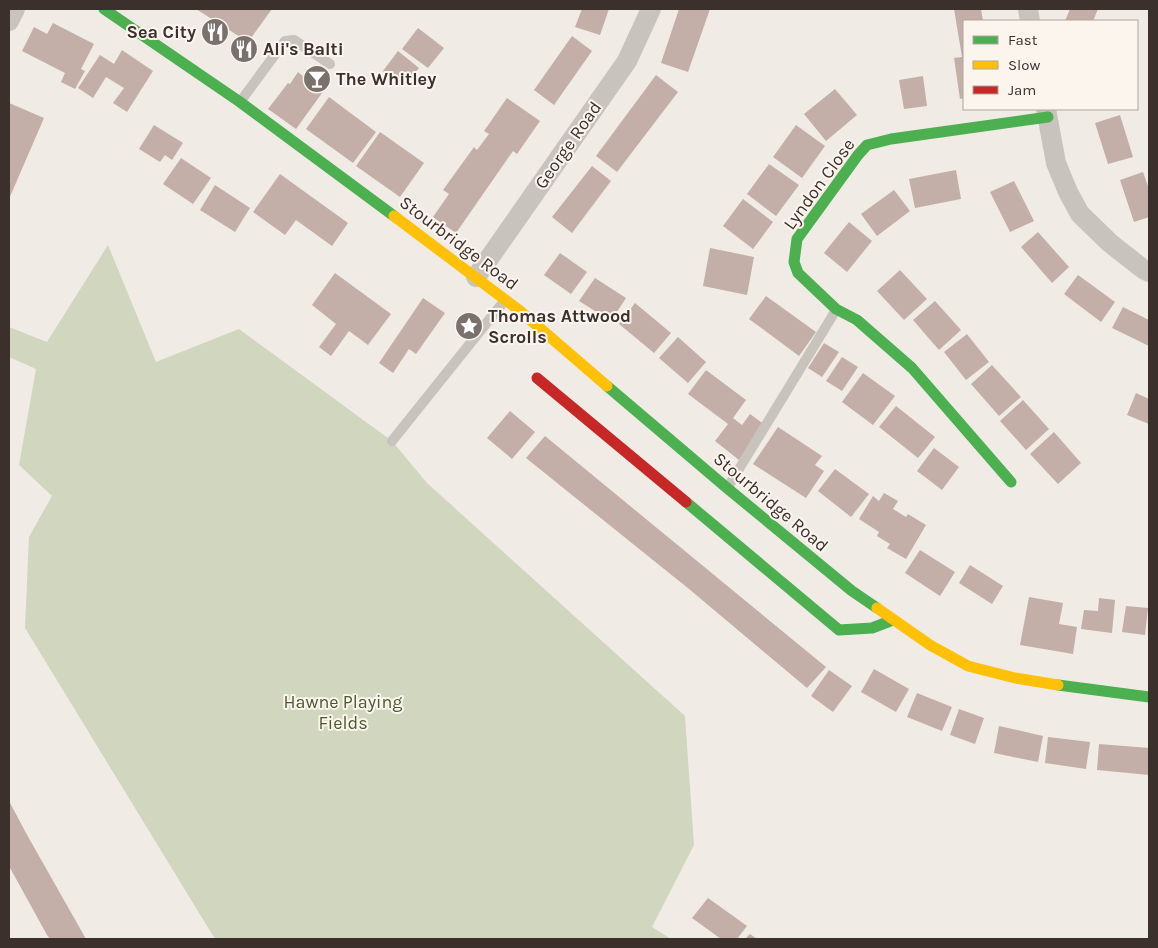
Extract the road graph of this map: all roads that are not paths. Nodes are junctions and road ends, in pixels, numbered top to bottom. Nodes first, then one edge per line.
1 (15, 9) edge
2 (104, 9) edge
3 (651, 9) edge
4 (9, 21) edge
5 (330, 64) dead end
6 (240, 102) junction
7 (1047, 113) edge
8 (1149, 272) edge
9 (476, 277) junction
10 (505, 299) junction
11 (836, 309) junction
12 (537, 378) dead end
13 (392, 441) dead end
14 (1011, 482) dead end
15 (727, 488) junction
16 (894, 620) junction
17 (1149, 697) edge

1 - 4 street
2 - 6 main road, Stourbridge Road
3 - 9 street, George Road
5 - 6 lane
6 - 9 main road, Stourbridge Road
7 - 8 street
7 - 11 main road, Lyndon Close
9 - 10 main road, Stourbridge Road
10 - 13 lane
10 - 15 main road, Stourbridge Road
11 - 14 main road, Lyndon Close
11 - 15 lane
12 - 16 main road
15 - 16 main road, Stourbridge Road
16 - 17 main road, Stourbridge Road

